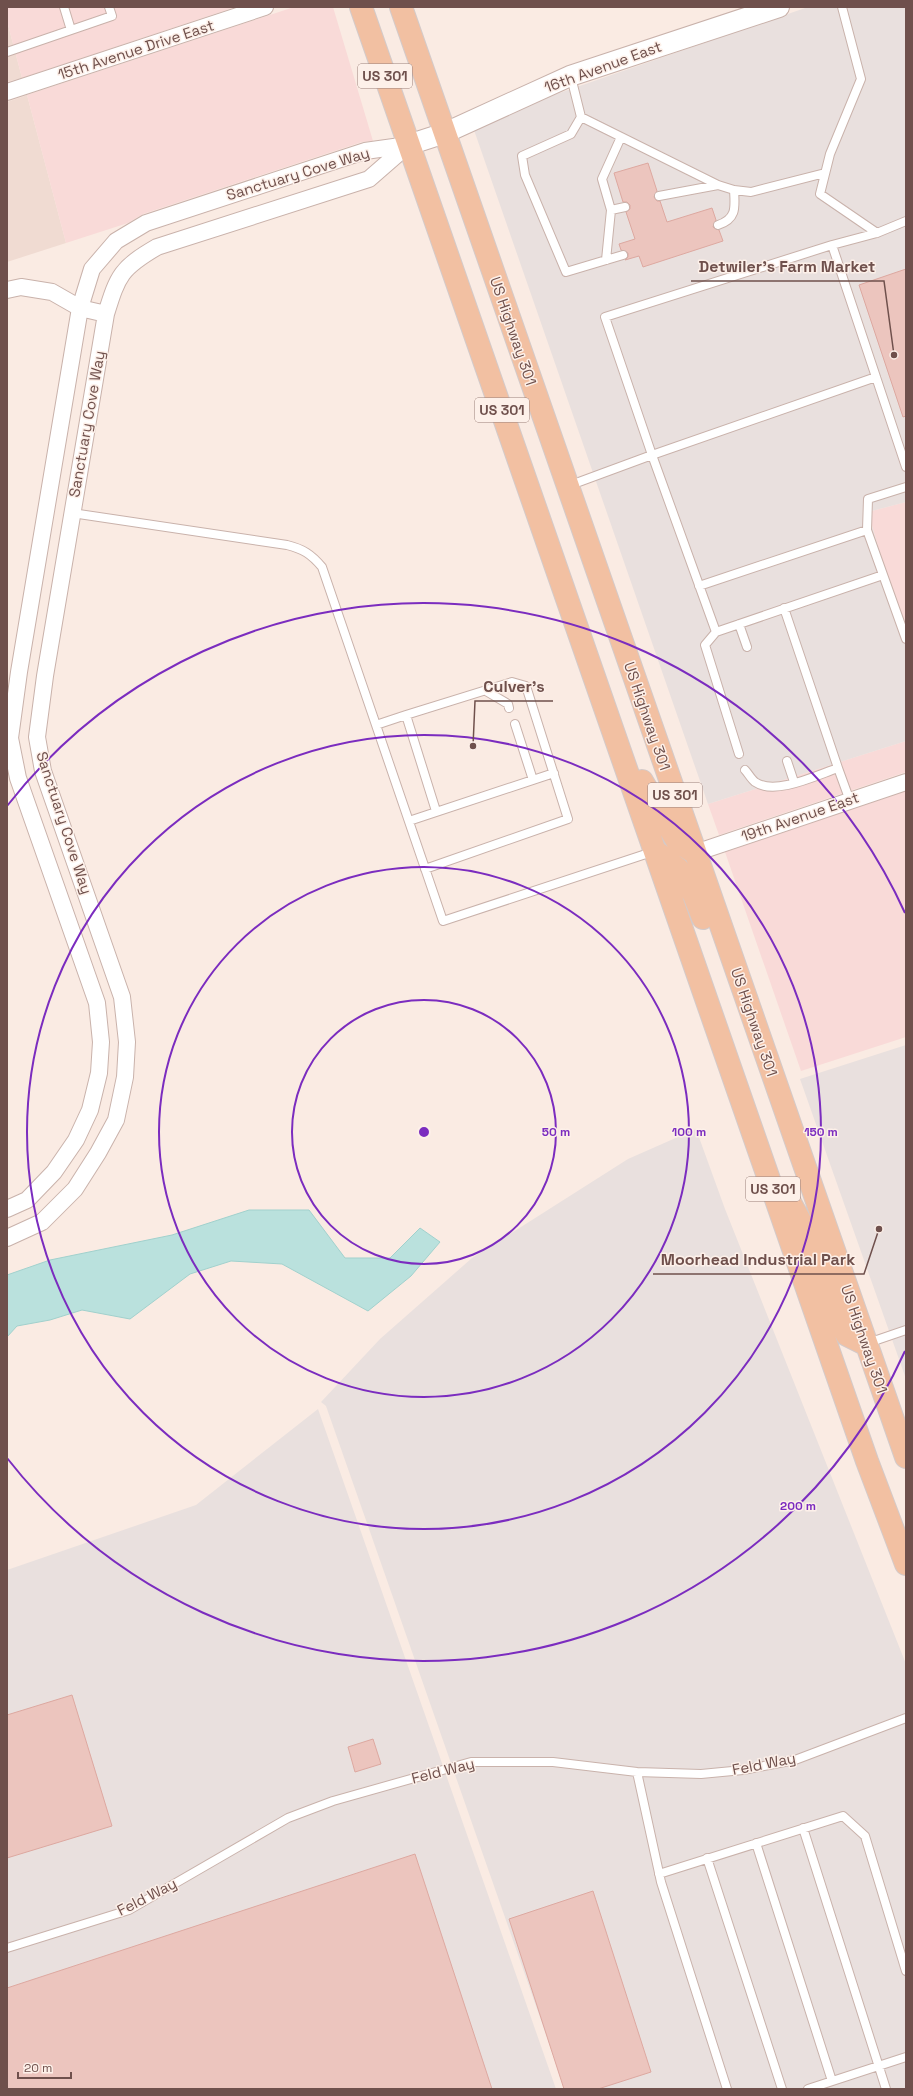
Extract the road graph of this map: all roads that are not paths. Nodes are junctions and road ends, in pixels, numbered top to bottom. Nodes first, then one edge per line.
1 (64, 7) edge
2 (109, 7) edge
3 (361, 7) edge
4 (401, 7) edge
5 (779, 7) edge
6 (842, 7) edge
7 (256, 8) edge
8 (71, 30) junction
9 (7, 52) edge
10 (570, 76) junction
11 (7, 92) edge
12 (581, 117) junction
13 (445, 133) junction
14 (621, 137) junction
15 (408, 145) junction
16 (825, 173) junction
17 (718, 185) junction
18 (734, 190) junction
19 (659, 196) dead end
20 (624, 206) dead end
21 (611, 210) junction
22 (906, 221) edge
23 (718, 225) dead end
24 (877, 233) junction
25 (832, 245) junction
26 (623, 255) dead end
27 (606, 260) junction
28 (7, 290) edge
29 (80, 308) junction
30 (106, 314) junction
31 (876, 378) junction
32 (652, 455) junction
33 (906, 467) edge
34 (567, 486) junction
35 (906, 487) edge
36 (72, 513) junction
37 (867, 530) junction
38 (883, 575) junction
39 (699, 586) junction
40 (784, 608) junction
41 (739, 624) junction
42 (716, 632) junction
43 (906, 639) edge
44 (747, 647) dead end
45 (486, 691) junction
46 (509, 708) dead end
47 (406, 715) junction
48 (515, 724) dead end
49 (376, 725) junction
50 (612, 728) junction
51 (740, 754) dead end
52 (787, 761) dead end
53 (838, 768) junction
54 (745, 770) dead end
55 (554, 773) junction
56 (533, 780) junction
57 (794, 782) junction
58 (906, 782) edge
59 (850, 801) junction
60 (436, 811) junction
61 (409, 821) junction
62 (655, 850) junction
63 (694, 853) junction
64 (425, 869) junction
65 (754, 1021) junction
66 (757, 1143) junction
67 (7, 1209) edge
68 (7, 1238) edge
69 (906, 1330) edge
70 (865, 1344) junction
71 (906, 1457) edge
72 (906, 1564) edge
73 (906, 1718) edge
74 (637, 1772) junction
75 (803, 1828) junction
76 (756, 1843) junction
77 (707, 1858) junction
78 (659, 1874) junction
79 (7, 1948) edge
80 (906, 1971) edge
81 (906, 2057) edge
82 (879, 2066) junction
83 (832, 2081) junction
84 (727, 2089) edge
85 (782, 2089) edge
86 (808, 2089) edge
87 (886, 2089) edge

1 - 8 lane
2 - 8 lane
3 - 15 main road, US 301
4 - 13 main road, US 301
5 - 10 street, 16th Avenue East
6 - 16 lane
7 - 11 street, 15th Avenue Drive East
8 - 9 lane
10 - 12 lane
10 - 13 street, 16th Avenue East
12 - 14 lane
12 - 27 lane
13 - 15 street, 16th Avenue East
13 - 34 main road, US Highway 301 / US 301
14 - 17 lane
14 - 21 lane
15 - 29 street, Sanctuary Cove Way
15 - 30 street, Sanctuary Cove Way
15 - 50 main road, US 301
16 - 18 lane
16 - 24 lane
17 - 18 lane
17 - 19 lane
18 - 23 lane
20 - 21 lane
21 - 27 lane
22 - 24 lane
24 - 25 lane
25 - 31 lane
25 - 32 lane
26 - 27 lane
28 - 29 street
29 - 30 street
29 - 67 street, Sanctuary Cove Way
30 - 36 street, Sanctuary Cove Way
31 - 32 lane
31 - 33 lane
32 - 34 lane
32 - 39 lane
34 - 63 main road, US Highway 301 / US 301
35 - 37 lane
36 - 49 lane
36 - 68 street, Sanctuary Cove Way
37 - 38 lane
37 - 39 lane
38 - 40 lane
38 - 43 lane
39 - 42 lane
40 - 41 lane
40 - 53 lane
41 - 42 lane
41 - 44 lane
42 - 51 lane
45 - 46 lane
45 - 47 lane
45 - 55 lane
47 - 49 lane
47 - 60 lane
48 - 56 lane
49 - 61 lane
50 - 62 main road, US 301
50 - 63 main road
52 - 57 lane
53 - 57 lane
53 - 59 lane
54 - 57 lane
55 - 56 lane
55 - 64 lane
56 - 60 lane
58 - 59 street, 19th Avenue East
59 - 63 street, 19th Avenue East
60 - 61 lane
61 - 64 lane
62 - 64 lane
62 - 65 main road
62 - 66 main road, US 301
63 - 65 main road, US Highway 301 / US 301
65 - 70 main road, US Highway 301 / US 301
66 - 70 main road
66 - 72 main road, US 301
69 - 70 lane
70 - 71 main road, US Highway 301 / US 301
73 - 74 lane, Feld Way
74 - 78 lane
74 - 79 lane, Feld Way
75 - 76 lane
75 - 80 lane
75 - 82 lane
76 - 77 lane
76 - 83 lane
77 - 78 lane
77 - 85 lane
78 - 84 lane
81 - 82 lane
82 - 83 lane
82 - 87 lane
83 - 86 lane

